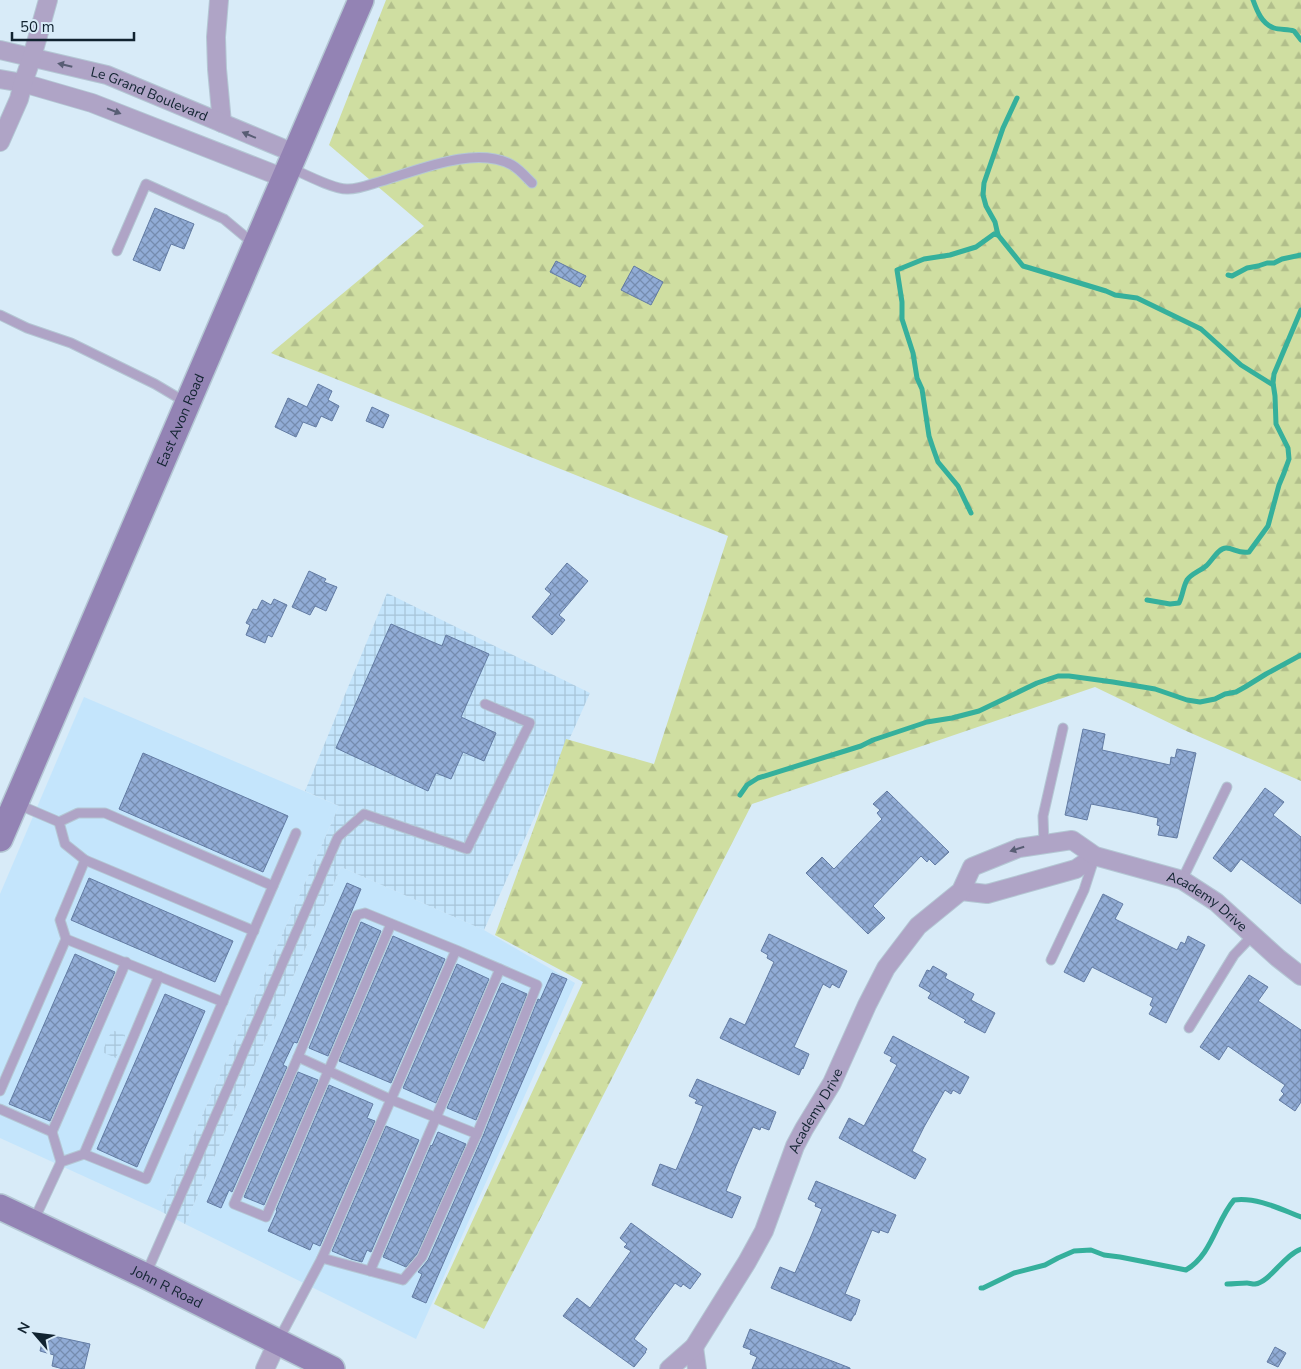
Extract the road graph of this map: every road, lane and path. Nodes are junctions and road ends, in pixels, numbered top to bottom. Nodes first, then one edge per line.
1 (48, 0) edge
2 (219, 0) edge
3 (361, 0) edge
4 (0, 50) edge
5 (32, 57) junction
6 (0, 79) edge
7 (22, 82) junction
8 (222, 123) junction
9 (0, 142) edge
10 (289, 166) junction
11 (532, 183) dead end
12 (255, 245) junction
13 (117, 251) dead end
14 (0, 315) edge
15 (187, 404) junction
16 (485, 704) dead end
17 (1063, 728) dead end
18 (1227, 787) dead end
19 (15, 804) junction
20 (59, 822) junction
21 (296, 833) dead end
22 (0, 839) edge
23 (1044, 844) junction
24 (1095, 856) junction
25 (85, 860) junction
26 (1182, 880) junction
27 (273, 886) junction
28 (961, 891) junction
29 (391, 924) junction
30 (254, 931) junction
31 (1253, 935) junction
32 (66, 939) junction
33 (456, 950) junction
34 (1051, 960) dead end
35 (126, 962) junction
36 (500, 969) junction
37 (159, 976) junction
38 (1301, 976) edge
39 (223, 1002) junction
40 (1190, 1028) dead end
41 (298, 1057) junction
42 (329, 1071) junction
43 (0, 1091) edge
44 (392, 1100) junction
45 (0, 1109) edge
46 (436, 1118) junction
47 (52, 1132) junction
48 (477, 1134) junction
49 (84, 1154) junction
50 (61, 1162) junction
51 (0, 1207) edge
52 (33, 1223) junction
53 (322, 1258) junction
54 (370, 1271) junction
55 (145, 1276) junction
56 (278, 1341) junction
57 (694, 1348) junction
58 (265, 1369) edge
59 (332, 1369) edge
60 (669, 1369) edge
61 (697, 1369) edge

1 - 5 street
2 - 8 street
3 - 10 main road, East Avon Road
4 - 5 street, Le Grand Boulevard
5 - 7 street
8 -> 5 street, Le Grand Boulevard
6 - 7 street, Le Grand Boulevard
7 - 9 street
7 -> 10 street, Le Grand Boulevard
10 -> 8 street, Le Grand Boulevard
10 - 11 lane
10 - 12 main road, East Avon Road
12 - 13 lane
12 - 15 main road, East Avon Road
14 - 15 lane
15 - 19 main road, East Avon Road
16 - 55 lane
17 - 23 lane
18 - 26 lane
19 - 20 lane
19 - 22 main road, East Avon Road
20 - 25 lane
20 - 27 lane
21 - 27 lane
23 - 24 street, Academy Drive
23 -> 28 street, Academy Drive
24 - 26 street, Academy Drive
24 - 28 street
24 - 34 lane
25 - 30 lane
25 - 32 lane
26 - 31 street, Academy Drive
27 - 30 lane
28 - 57 street, Academy Drive
29 - 33 lane
29 - 41 lane
29 - 42 lane
30 - 39 lane
31 - 38 street, Academy Drive
31 - 40 lane
32 - 35 lane
32 - 43 lane
33 - 36 lane
33 - 44 lane
35 - 37 lane
35 - 47 lane
36 - 46 lane
36 - 48 lane
37 - 39 lane
37 - 49 lane
39 - 49 lane
41 - 42 lane
41 - 42 lane
42 - 44 lane
44 - 46 lane
44 - 53 lane
45 - 47 lane
46 - 48 lane
46 - 54 lane
47 - 50 lane
48 - 54 lane
49 - 50 lane
50 - 52 lane
51 - 52 main road, John R Road
52 - 55 main road, John R Road
53 - 54 lane
53 - 56 lane
55 - 56 main road, John R Road
56 - 58 street
56 - 59 main road, John R Road
57 - 60 street, Academy Drive
57 - 61 street

